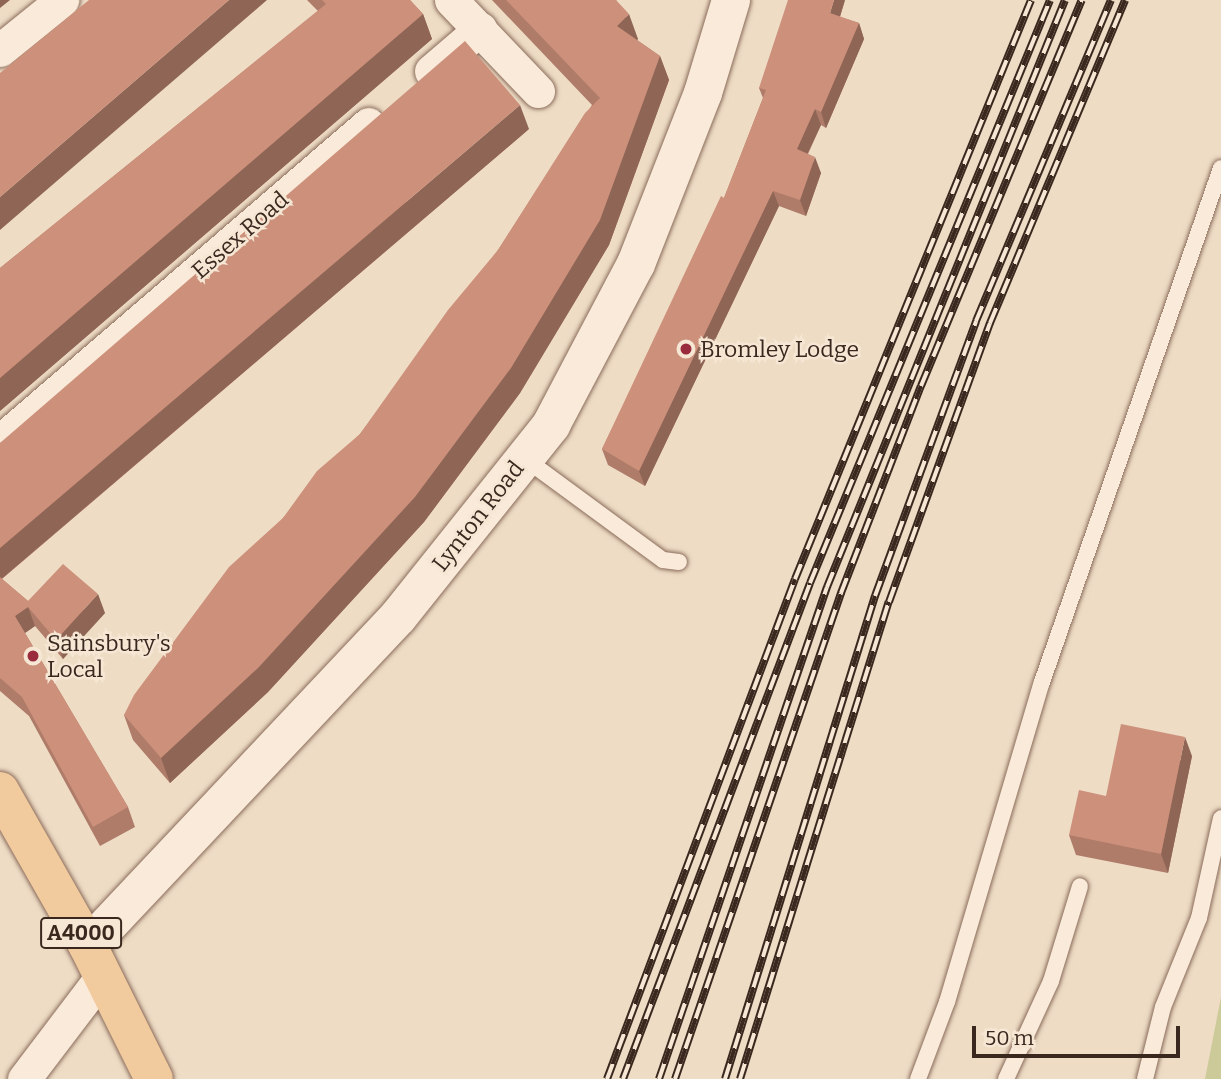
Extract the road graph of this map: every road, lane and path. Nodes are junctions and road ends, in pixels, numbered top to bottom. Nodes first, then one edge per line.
1 (62, 0) edge
2 (451, 0) edge
3 (731, 0) edge
4 (480, 29) junction
5 (0, 50) edge
6 (538, 91) dead end
7 (1221, 169) edge
8 (0, 441) edge
9 (524, 458) junction
10 (679, 562) dead end
11 (0, 791) edge
12 (1221, 818) edge
13 (1080, 886) dead end
14 (96, 960) junction
15 (24, 1079) edge
16 (154, 1079) edge
17 (918, 1079) edge
18 (1006, 1079) edge
19 (1145, 1079) edge

1 - 5 street
2 - 4 street
3 - 9 street, Lynton Road
4 - 6 street
4 - 8 street, Essex Road
7 - 17 lane
9 - 10 lane
9 - 14 street, Lynton Road
11 - 14 main road, A4000
12 - 19 lane
13 - 18 lane
14 - 15 street
14 - 16 main road, A4000

